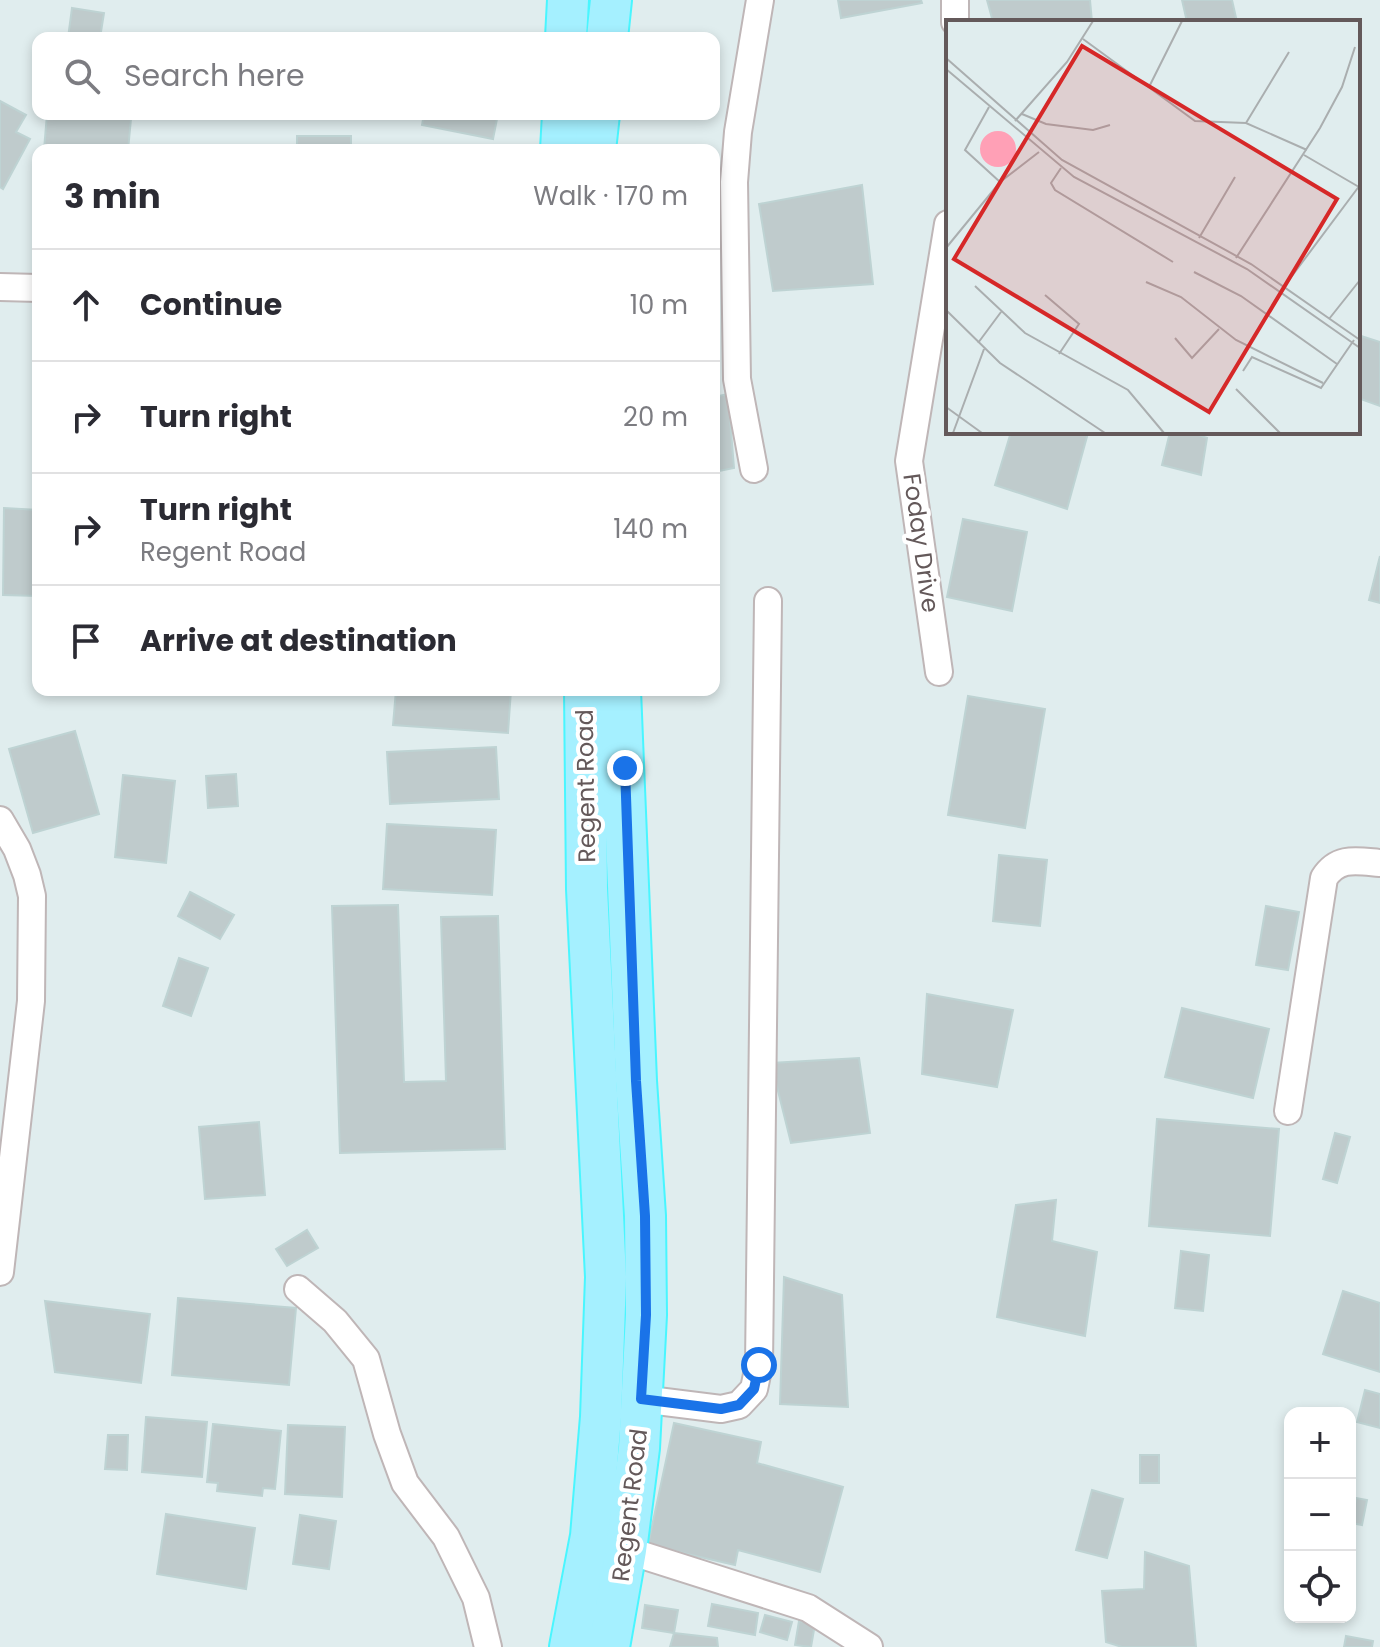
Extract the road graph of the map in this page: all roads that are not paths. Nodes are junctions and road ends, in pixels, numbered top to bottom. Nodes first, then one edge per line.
1 (561, 0) edge
2 (568, 0) edge
3 (760, 0) edge
4 (609, 16) edge
5 (566, 32) edge
6 (563, 120) edge
7 (598, 120) edge
8 (561, 144) edge
9 (596, 144) edge
10 (946, 236) edge
11 (0, 287) edge
12 (32, 288) edge
13 (754, 469) dead end
14 (768, 601) dead end
15 (939, 672) dead end
16 (586, 696) edge
17 (619, 696) edge
18 (606, 786) junction
19 (0, 820) edge
20 (1380, 863) edge
21 (589, 923) junction
22 (629, 924) junction
23 (1288, 1111) dead end
24 (3, 1214) edge
25 (0, 1272) edge
26 (298, 1289) dead end
27 (641, 1399) junction
28 (626, 1550) junction
29 (488, 1647) edge
30 (570, 1647) edge
31 (609, 1647) edge
32 (869, 1647) edge

1 - 2 street
2 - 4 street
2 - 5 main road
3 - 13 street
6 - 8 main road
7 - 9 main road
10 - 15 street, Foday Drive
11 - 12 street
14 - 27 street
16 - 18 main road, Regent Road
17 - 18 main road, Regent Road
18 - 21 main road, Regent Road
18 - 22 main road, Regent Road
19 - 24 street
20 - 23 street
21 - 22 main road
21 - 30 main road, Regent Road
22 - 27 main road, Regent Road
24 - 25 street
26 - 29 street
27 - 28 main road, Regent Road
28 - 31 main road, Regent Road
28 - 32 street

